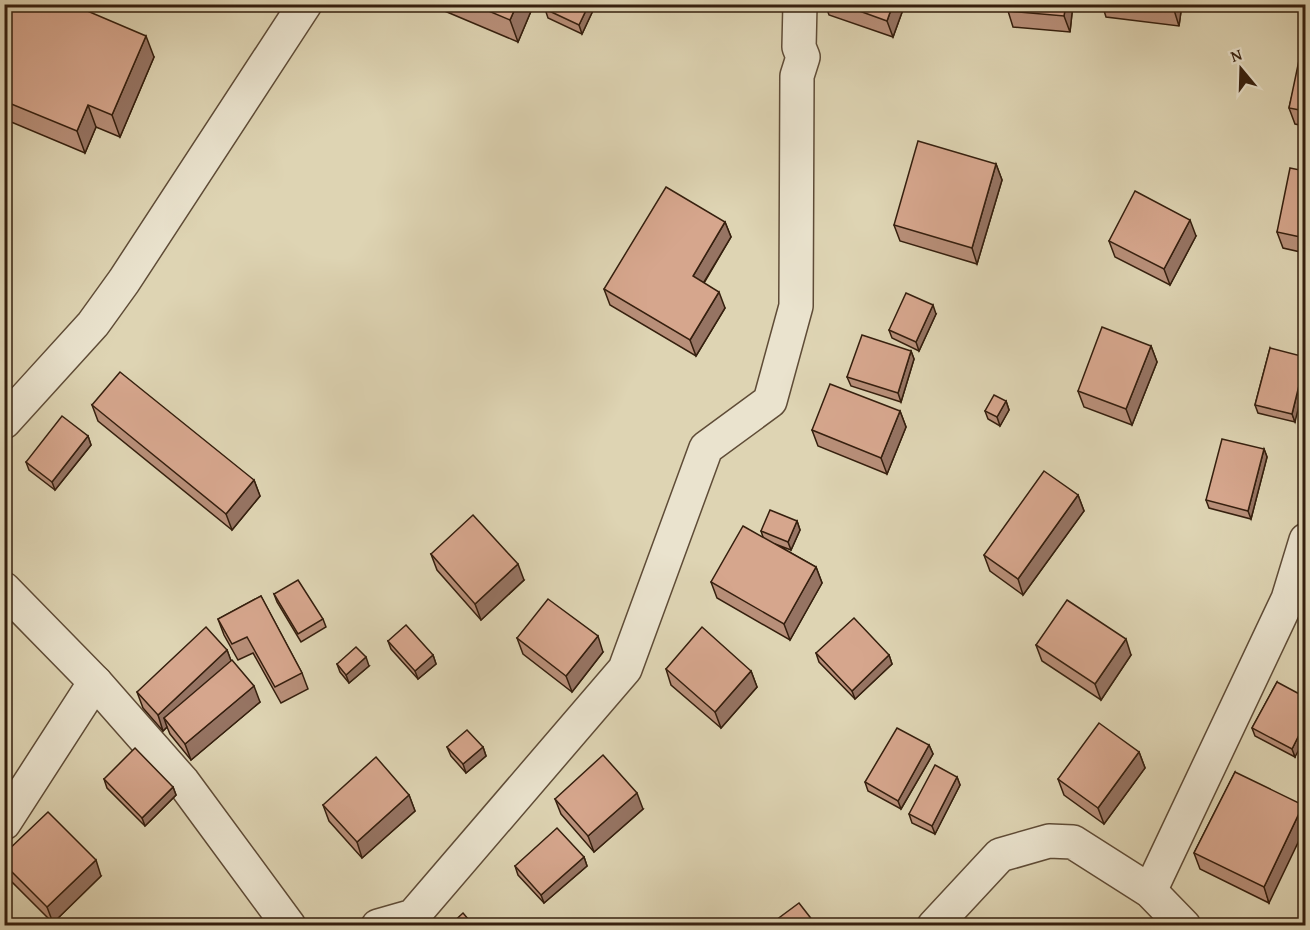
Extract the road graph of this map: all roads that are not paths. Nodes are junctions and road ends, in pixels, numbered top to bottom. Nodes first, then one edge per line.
1 (305, 4) edge
2 (800, 4) edge
3 (4, 422) edge
4 (1305, 540) edge
5 (4, 589) edge
6 (95, 682) junction
7 (4, 823) edge
8 (1150, 891) junction
9 (289, 926) edge
10 (378, 926) edge
11 (934, 926) edge
12 (1184, 926) edge

1 - 3 street
2 - 10 street
4 - 8 street
5 - 6 street
6 - 7 street
6 - 9 street
8 - 11 street
8 - 12 street

